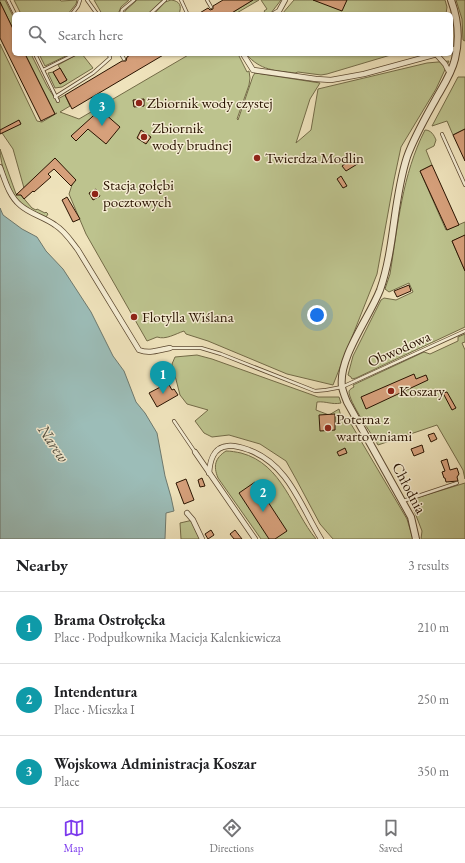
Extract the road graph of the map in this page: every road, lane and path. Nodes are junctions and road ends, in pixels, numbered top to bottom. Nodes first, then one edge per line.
1 (8, 0) edge
2 (80, 0) edge
3 (87, 0) edge
4 (134, 0) edge
5 (165, 0) edge
6 (181, 0) edge
7 (207, 0) edge
8 (285, 0) edge
9 (451, 0) edge
10 (211, 7) dead end
11 (14, 12) edge
12 (74, 12) edge
13 (96, 12) edge
14 (122, 12) edge
15 (152, 12) edge
16 (187, 12) edge
17 (277, 12) edge
18 (454, 49) edge
19 (36, 56) edge
20 (71, 56) edge
21 (110, 56) edge
22 (122, 56) edge
23 (244, 56) edge
24 (429, 56) edge
25 (438, 56) edge
26 (124, 59) dead end
27 (42, 70) junction
28 (451, 71) junction
29 (56, 96) junction
30 (58, 102) dead end
31 (442, 134) dead end
32 (0, 167) edge
33 (465, 185) edge
34 (465, 331) edge
35 (170, 348) joint
36 (342, 387) junction
37 (174, 420) dead end
38 (196, 452) joint
39 (209, 473) junction
40 (457, 483) dead end
41 (402, 501) junction
42 (187, 513) dead end
43 (202, 539) edge
44 (255, 539) edge
45 (321, 539) edge
46 (416, 539) edge

1 - 11 lane
2 - 12 lane
3 - 13 lane
4 - 14 lane
5 - 15 lane
6 - 16 lane
7 - 10 lane
8 - 17 street
9 - 18 street
18 - 28 street
19 - 27 lane
20 - 27 lane
21 - 29 lane
22 - 26 lane
23 - 24 street
25 - 28 street
27 - 29 lane
28 - 36 street
29 - 30 lane
31 - 33 lane
32 - 35 street
34 - 36 lane, Obwodowa
35 - 36 lane, Obwodowa
36 - 41 street, Chłodnia
37 - 38 lane
38 - 39 street
39 - 44 street
39 - 45 street
40 - 41 lane
41 - 46 street, Chłodnia
42 - 43 street

